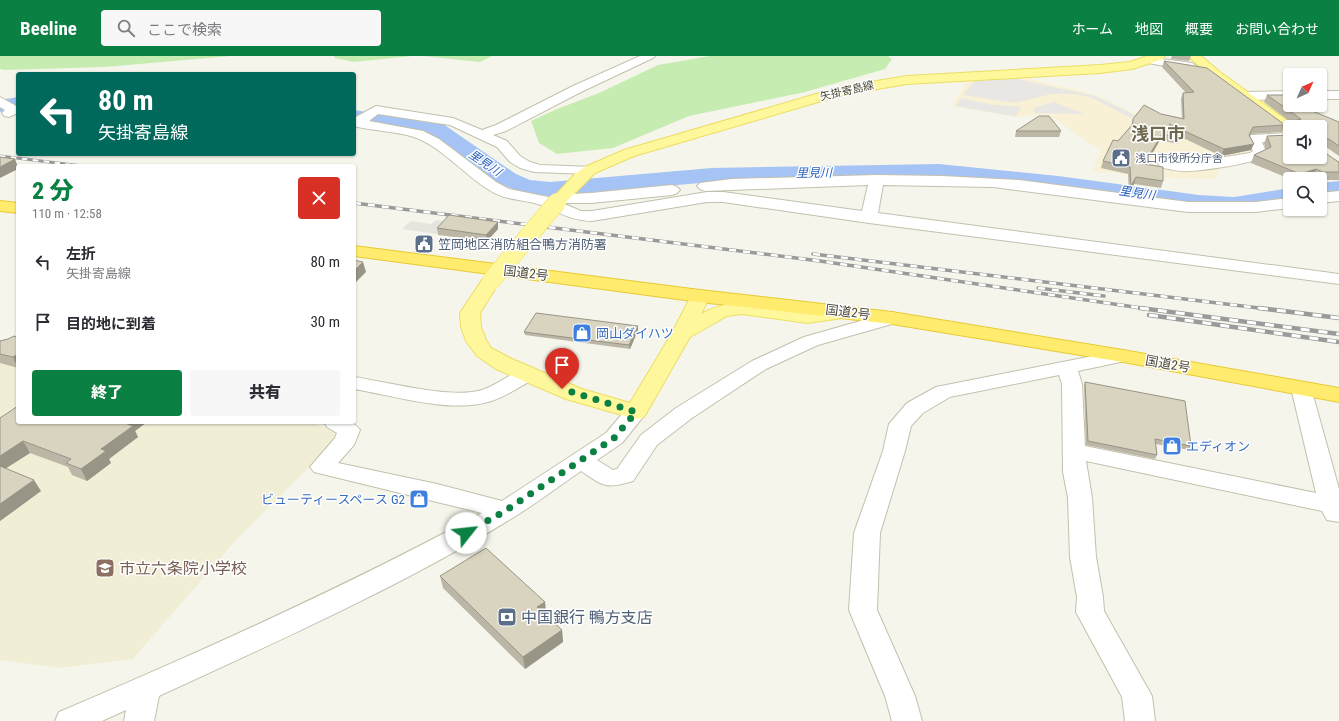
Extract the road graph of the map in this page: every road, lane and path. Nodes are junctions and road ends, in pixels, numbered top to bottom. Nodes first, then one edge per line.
1 (649, 56) edge
2 (1132, 56) edge
3 (1194, 56) edge
4 (1153, 58) edge
5 (1209, 69) junction
6 (1267, 95) junction
7 (1283, 95) edge
8 (1327, 95) edge
9 (1339, 95) edge
10 (1245, 96) junction
11 (1283, 101) edge
12 (0, 102) edge
13 (10, 112) edge
14 (356, 122) edge
15 (356, 123) edge
16 (1283, 124) edge
17 (482, 134) junction
18 (1283, 137) edge
19 (1163, 159) dead end
20 (586, 174) junction
21 (877, 179) junction
22 (1339, 196) edge
23 (1327, 197) edge
24 (560, 198) junction
25 (1283, 204) edge
26 (0, 206) edge
27 (16, 208) edge
28 (869, 218) junction
29 (356, 251) edge
30 (1339, 279) edge
31 (700, 296) junction
32 (850, 312) junction
33 (892, 318) junction
34 (682, 333) junction
35 (1123, 356) junction
36 (1067, 367) junction
37 (528, 374) junction
38 (356, 383) edge
39 (1301, 388) junction
40 (1339, 395) edge
41 (636, 412) junction
42 (338, 424) edge
43 (1075, 451) junction
44 (581, 460) junction
45 (1336, 510) edge
46 (505, 511) junction
47 (146, 688) junction
48 (70, 721) edge
49 (139, 721) edge
50 (907, 721) edge
51 (1140, 721) edge

1 - 17 street
2 - 4 main road
3 - 5 main road
4 - 5 street
4 - 20 main road, 矢掛寄島線
5 - 10 main road
6 - 7 street
6 - 10 street
6 - 11 street
8 - 9 street
10 - 16 main road
12 - 13 street
14 - 17 street
15 - 28 street
17 - 20 street
18 - 19 street
20 - 24 main road, 矢掛寄島線
21 - 24 street
21 - 25 street
21 - 28 street
22 - 23 street
24 - 37 main road, 矢掛寄島線, bridge
26 - 27 highway
28 - 30 street
29 - 31 highway, 国道2号
31 - 32 highway, 国道2号
31 - 34 main road
32 - 33 highway, 国道2号
32 - 34 main road
33 - 35 highway, 国道2号
33 - 44 street
34 - 41 main road
35 - 36 street
35 - 39 highway, 国道2号
36 - 43 street
36 - 50 street
37 - 38 street
37 - 41 main road
39 - 40 highway, 国道2号
39 - 45 street
41 - 44 street
42 - 46 street
43 - 45 street
43 - 51 street
44 - 46 street
46 - 47 street
47 - 48 street
47 - 49 street

